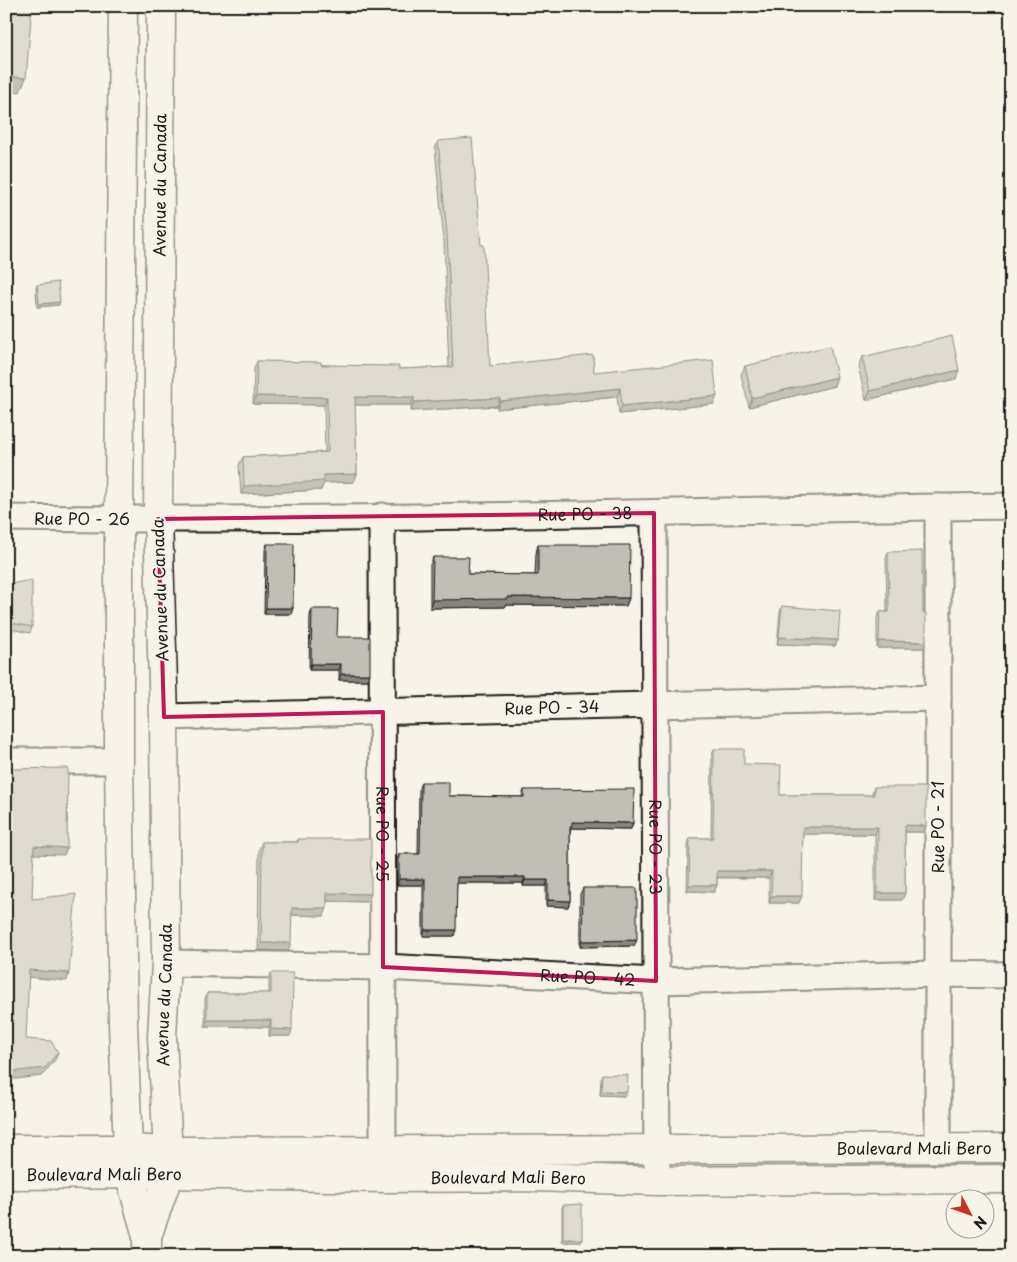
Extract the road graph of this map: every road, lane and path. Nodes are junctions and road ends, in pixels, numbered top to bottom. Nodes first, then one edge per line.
1 (123, 6) edge
2 (161, 6) edge
3 (1011, 506) edge
4 (938, 507) junction
5 (654, 513) junction
6 (382, 516) junction
7 (6, 518) edge
8 (119, 520) junction
9 (158, 520) junction
10 (938, 698) junction
11 (656, 705) junction
12 (382, 712) junction
13 (164, 717) junction
14 (119, 761) junction
15 (6, 762) edge
16 (166, 963) junction
17 (383, 968) junction
18 (938, 974) junction
19 (1011, 975) edge
20 (656, 981) junction
21 (938, 1147) junction
22 (657, 1148) junction
23 (1011, 1148) edge
24 (6, 1149) edge
25 (383, 1150) junction
26 (129, 1161) junction
27 (169, 1162) junction
28 (6, 1175) edge
29 (1011, 1179) edge
30 (657, 1181) junction
31 (147, 1246) edge

1 - 8 street
2 - 9 street, Avenue du Canada
3 - 4 street, Rue PO - 38
4 - 5 street, Rue PO - 38
4 - 10 street, Rue PO - 21
5 - 6 street, Rue PO - 38
5 - 11 street, Rue PO - 23
6 - 9 street, Rue PO - 38
6 - 12 street, Rue PO - 25
7 - 8 street, Rue PO - 26
8 - 9 street, Rue PO - 26
8 - 14 street
9 - 13 street, Avenue du Canada
10 - 11 street, Rue PO - 34
10 - 18 street, Rue PO - 21
11 - 12 street, Rue PO - 34
11 - 20 street, Rue PO - 23
12 - 13 street, Rue PO - 34
12 - 17 street, Rue PO - 25
13 - 16 street, Avenue du Canada
14 - 15 street
14 - 26 street
16 - 17 street, Rue PO - 42
16 - 27 street, Avenue du Canada
17 - 20 street, Rue PO - 42
17 - 25 street, Rue PO - 25
18 - 19 street, Rue PO - 42
18 - 20 street, Rue PO - 42
18 - 21 street, Rue PO - 21
20 - 22 street, Rue PO - 23
21 - 22 street, Boulevard Mali Bero
21 - 23 street, Boulevard Mali Bero
22 - 25 street, Boulevard Mali Bero
22 - 30 street, Rue PO - 23
24 - 26 street, Boulevard Mali Bero
25 - 27 street, Boulevard Mali Bero
26 - 27 street, Boulevard Mali Bero
26 - 28 street, Boulevard Mali Bero
26 - 31 street
27 - 30 street, Boulevard Mali Bero
27 - 31 street
29 - 30 street, Boulevard Mali Bero

